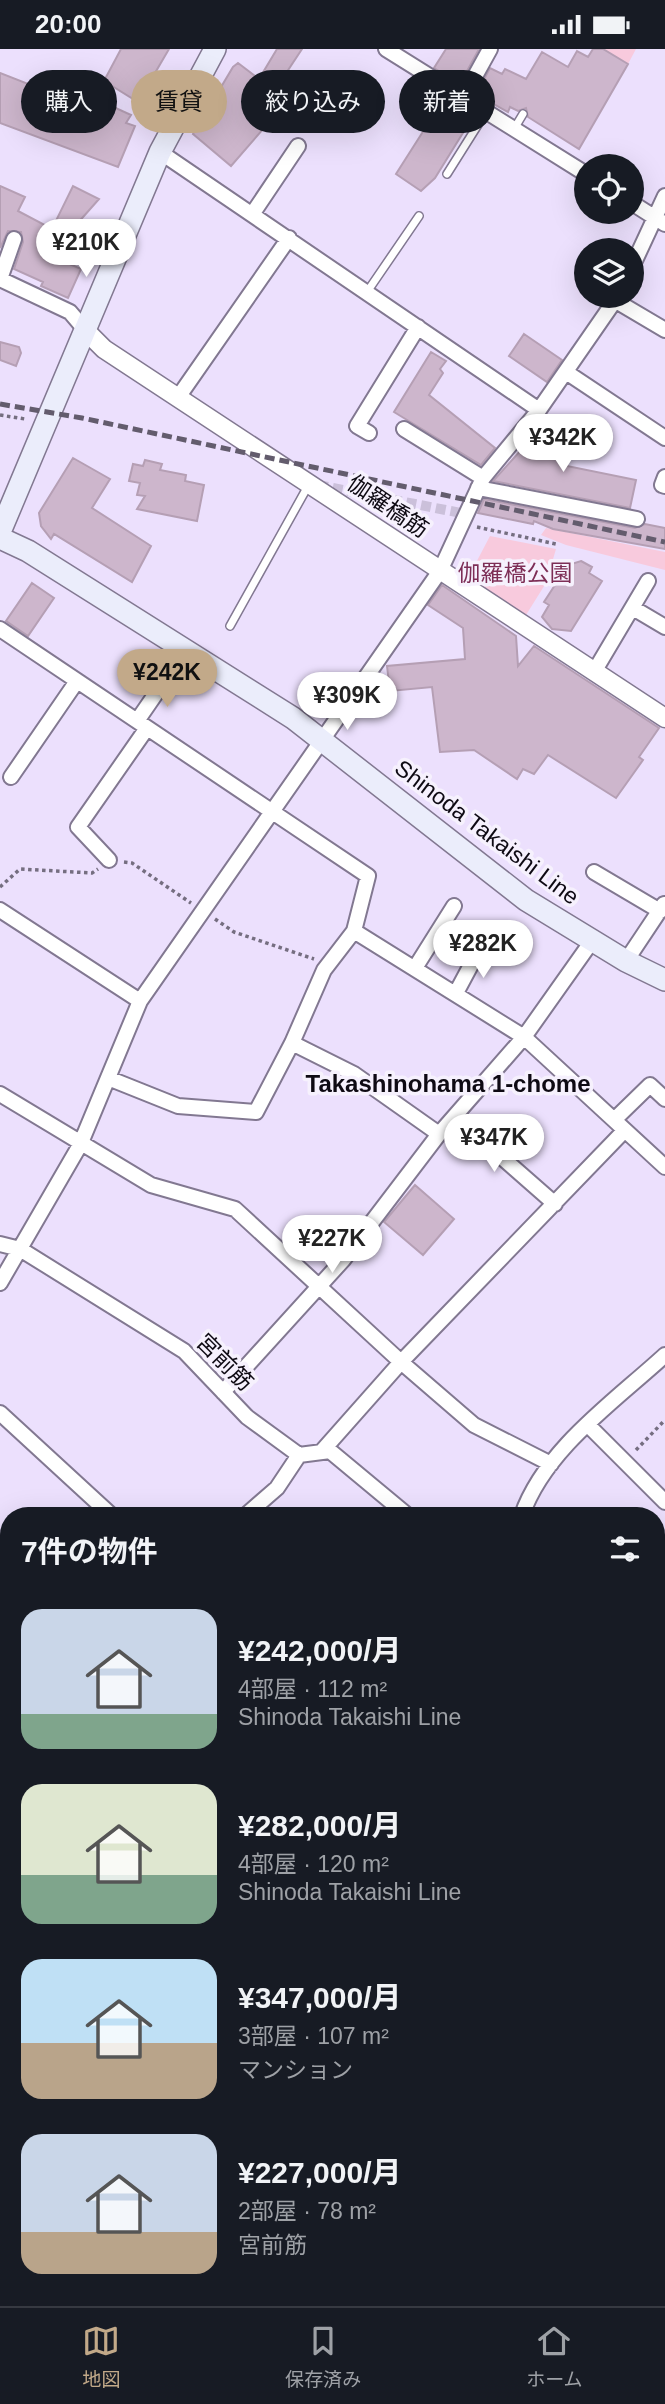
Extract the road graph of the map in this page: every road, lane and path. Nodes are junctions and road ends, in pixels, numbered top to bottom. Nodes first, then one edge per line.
1 (215, 49) edge
2 (386, 49) edge
3 (490, 49) edge
4 (419, 70) edge
5 (478, 70) edge
6 (523, 114) dead end
7 (495, 117) edge
8 (514, 129) junction
9 (473, 133) edge
10 (298, 146) dead end
11 (160, 152) junction
12 (574, 166) edge
13 (447, 174) dead end
14 (665, 196) edge
15 (644, 211) edge
16 (253, 213) junction
17 (419, 216) dead end
18 (660, 221) edge
19 (289, 238) junction
20 (14, 239) dead end
21 (644, 247) edge
22 (0, 279) edge
23 (367, 292) junction
24 (611, 308) edge
25 (631, 308) edge
26 (418, 327) junction
27 (665, 330) edge
28 (87, 332) junction
29 (566, 372) junction
30 (178, 396) junction
31 (539, 410) junction
32 (0, 415) edge
33 (25, 419) dead end
34 (404, 429) dead end
35 (369, 433) dead end
36 (665, 438) edge
37 (665, 477) edge
38 (310, 483) junction
39 (481, 483) junction
40 (665, 486) edge
41 (637, 519) dead end
42 (461, 524) junction
43 (0, 532) edge
44 (0, 538) edge
45 (556, 544) dead end
46 (440, 571) junction
47 (648, 582) dead end
48 (633, 608) junction
49 (230, 626) dead end
50 (665, 627) edge
51 (0, 629) edge
52 (594, 672) junction
53 (168, 676) dead end
54 (77, 681) junction
55 (665, 718) edge
56 (142, 725) junction
57 (324, 740) junction
58 (11, 777) dead end
59 (272, 812) junction
60 (109, 860) junction
61 (594, 872) dead end
62 (0, 887) edge
63 (454, 906) dead end
64 (663, 907) edge
65 (0, 910) edge
66 (203, 910) junction
67 (354, 931) junction
68 (592, 941) junction
69 (479, 950) dead end
70 (626, 961) junction
71 (328, 965) junction
72 (415, 968) junction
73 (665, 980) edge
74 (456, 993) junction
75 (140, 1000) junction
76 (524, 1037) junction
77 (292, 1043) junction
78 (108, 1077) junction
79 (0, 1094) edge
80 (665, 1099) edge
81 (456, 1117) junction
82 (619, 1126) junction
83 (439, 1135) junction
84 (80, 1145) junction
85 (665, 1167) edge
86 (555, 1204) junction
87 (0, 1244) edge
88 (20, 1249) junction
89 (0, 1283) edge
90 (318, 1286) junction
91 (665, 1355) edge
92 (401, 1362) junction
93 (223, 1392) junction
94 (0, 1413) edge
95 (665, 1420) edge
96 (588, 1425) junction
97 (323, 1450) junction
98 (299, 1455) junction
99 (624, 1461) junction
100 (551, 1464) junction
101 (665, 1502) edge
102 (102, 1507) edge
103 (255, 1507) edge
104 (397, 1507) edge
105 (527, 1507) edge

1 - 11 main road
2 - 4 street
3 - 5 street
6 - 8 lane
7 - 8 street
8 - 12 street
9 - 13 lane
10 - 16 street
11 - 16 street
11 - 28 main road
14 - 18 street
15 - 18 street
16 - 19 street
17 - 23 lane
18 - 21 street
19 - 23 street
19 - 30 street
20 - 22 street
22 - 28 street
23 - 26 street
24 - 29 street
25 - 27 street
26 - 31 street
26 - 35 street
28 - 30 street, 伽羅橋筋
28 - 43 main road
29 - 31 street
29 - 36 street
30 - 38 street, 伽羅橋筋
31 - 39 street
32 - 33 path
34 - 39 street
37 - 40 street
38 - 46 street, 伽羅橋筋
38 - 49 lane
39 - 41 street
39 - 42 street
42 - 45 path
42 - 46 street
44 - 57 main road, Shinoda Takaishi Line
46 - 52 street, 伽羅橋筋
46 - 57 street
47 - 48 street
48 - 50 street
48 - 52 street
51 - 54 street
52 - 55 street, 伽羅橋筋
53 - 56 street
54 - 56 street
54 - 58 street
56 - 59 street
56 - 60 street
57 - 59 street
57 - 68 main road, Shinoda Takaishi Line
59 - 66 street
59 - 67 street
60 - 62 path
60 - 66 path
61 - 64 street
63 - 72 street
64 - 70 street
65 - 75 street
66 - 71 path
66 - 75 street
67 - 71 street
67 - 72 street
68 - 70 main road, Shinoda Takaishi Line
68 - 76 street
69 - 74 street
70 - 73 main road, Shinoda Takaishi Line
71 - 77 street
72 - 74 street
74 - 76 street
75 - 78 street
76 - 81 street
76 - 82 street
77 - 78 street
77 - 83 street
78 - 84 street
79 - 84 street
80 - 82 street
81 - 83 street
81 - 86 street
82 - 85 street
82 - 86 street
83 - 90 street
84 - 88 street
84 - 90 street
86 - 92 street
87 - 88 street, 宮前筋
88 - 89 street
88 - 93 street, 宮前筋
90 - 92 street
90 - 93 street
91 - 96 street
92 - 97 street
92 - 100 street
93 - 98 street, 宮前筋
94 - 102 street
95 - 99 path
96 - 99 street
96 - 100 street
97 - 98 street
97 - 104 street
98 - 103 street
99 - 101 street
100 - 105 street

